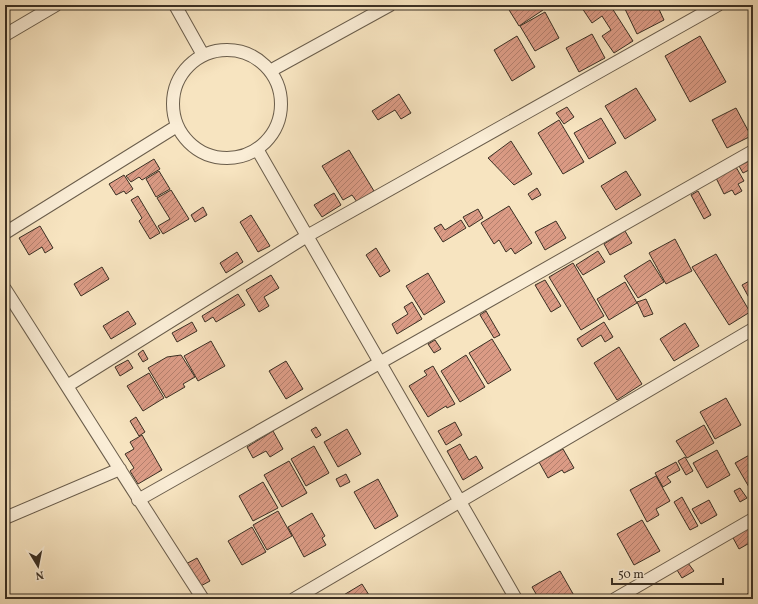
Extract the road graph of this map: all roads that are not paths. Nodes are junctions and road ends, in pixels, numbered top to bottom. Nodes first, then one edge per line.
1 (56, 5) edge
2 (175, 5) edge
3 (390, 5) edge
4 (718, 5) edge
5 (5, 35) edge
6 (203, 55) junction
7 (270, 71) junction
8 (177, 126) junction
9 (257, 149) junction
10 (753, 151) edge
11 (5, 233) edge
12 (307, 236) junction
13 (7, 295) edge
14 (753, 329) edge
15 (381, 363) junction
16 (67, 386) junction
17 (120, 469) junction
18 (138, 500) junction
19 (460, 501) junction
20 (5, 518) edge
21 (753, 519) edge
22 (203, 599) edge
23 (294, 599) edge
24 (516, 599) edge
25 (615, 599) edge

1 - 5 street
2 - 6 street
3 - 7 street
4 - 12 street
6 - 7 street
6 - 8 street
7 - 9 street
8 - 9 street
8 - 11 street
9 - 12 street
10 - 15 street
12 - 15 street
12 - 16 street
13 - 16 street
14 - 19 street
15 - 18 street
15 - 19 street
16 - 17 street
17 - 18 street
17 - 20 street
18 - 22 street
19 - 23 street
19 - 24 street
21 - 25 street

